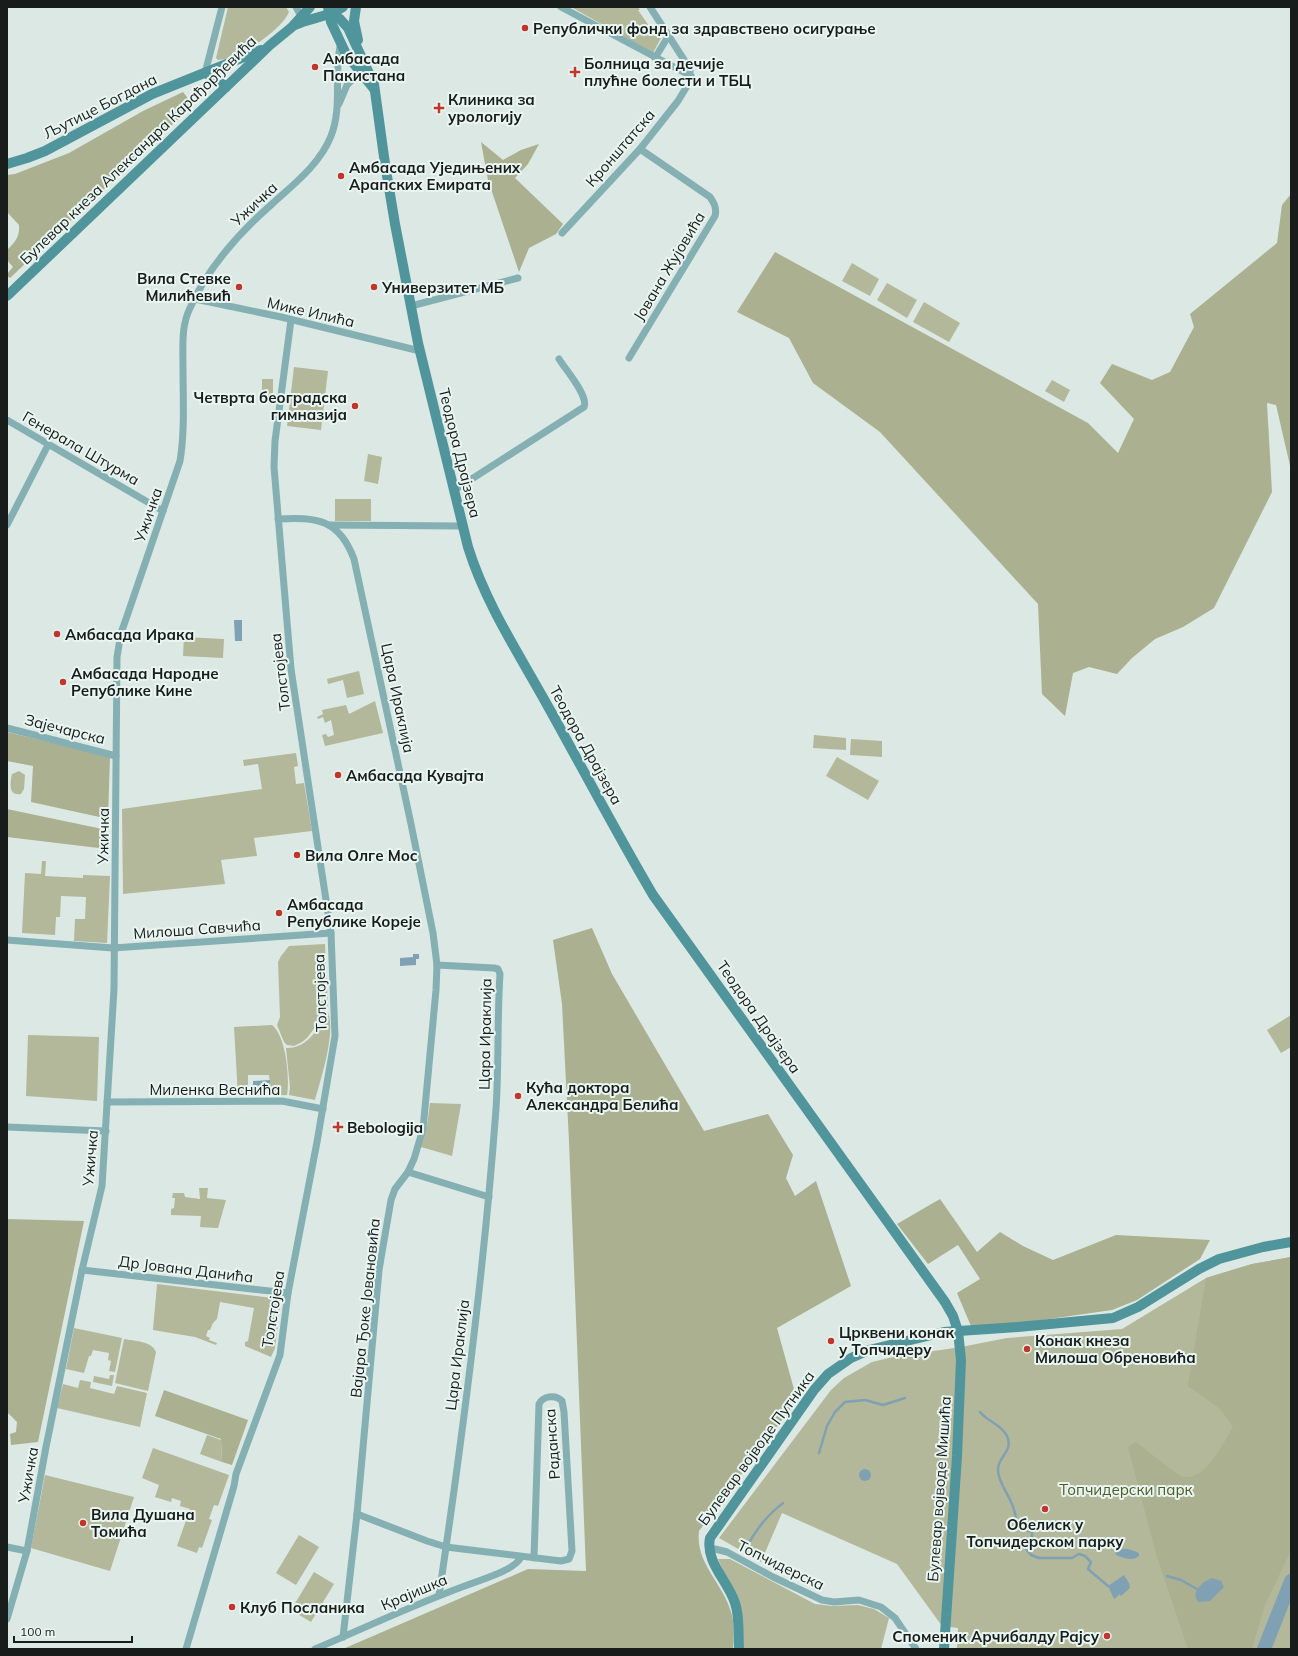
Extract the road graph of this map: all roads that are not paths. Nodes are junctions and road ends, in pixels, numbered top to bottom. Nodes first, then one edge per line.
1 (222, 7) edge
2 (310, 7) edge
3 (343, 7) edge
4 (356, 7) edge
5 (561, 7) edge
6 (650, 7) edge
7 (298, 11) edge
8 (328, 11) edge
9 (292, 27) junction
10 (669, 35) junction
11 (341, 42) junction
12 (270, 45) junction
13 (357, 48) junction
14 (655, 58) junction
15 (364, 61) junction
16 (230, 63) junction
17 (205, 72) junction
18 (359, 72) junction
19 (240, 74) junction
20 (691, 76) junction
21 (226, 87) junction
22 (376, 91) junction
23 (338, 106) junction
24 (640, 149) junction
25 (7, 164) edge
26 (562, 233) dead end
27 (518, 278) dead end
28 (7, 296) edge
29 (195, 299) junction
30 (411, 306) junction
31 (291, 320) junction
32 (420, 352) junction
33 (629, 358) dead end
34 (558, 359) dead end
35 (7, 420) edge
36 (48, 445) junction
37 (453, 491) junction
38 (163, 511) junction
39 (278, 519) junction
40 (7, 524) edge
41 (329, 525) junction
42 (462, 526) junction
43 (7, 728) edge
44 (116, 756) junction
45 (331, 933) junction
46 (7, 940) edge
47 (113, 948) junction
48 (437, 965) junction
49 (107, 1102) junction
50 (323, 1108) junction
51 (7, 1127) edge
52 (106, 1131) junction
53 (408, 1172) junction
54 (489, 1198) junction
55 (1291, 1242) edge
56 (82, 1270) junction
57 (288, 1293) junction
58 (958, 1331) junction
59 (357, 1514) junction
60 (7, 1547) edge
61 (446, 1547) junction
62 (709, 1549) junction
63 (27, 1552) junction
64 (521, 1557) junction
65 (534, 1558) junction
66 (439, 1595) junction
67 (7, 1619) edge
68 (343, 1637) junction
69 (186, 1649) edge
70 (315, 1649) edge
71 (739, 1649) edge
72 (916, 1649) edge
73 (944, 1649) edge

1 - 17 street
2 - 7 main road, Булевар кнеза Александра Карађорђевића
3 - 8 main road, Булевар кнеза Александра Карађорђевића
4 - 13 main road
5 - 14 street
6 - 10 street
7 - 9 main road, Булевар кнеза Александра Карађорђевића
8 - 9 main road, Булевар кнеза Александра Карађорђевића
8 - 11 main road
8 - 13 main road, Теодора Драјзера
9 - 12 main road, Булевар кнеза Александра Карађорђевића
10 - 14 street
10 - 20 street
11 - 18 main road
11 - 23 street, Ужичка
12 - 16 main road, Љутице Богдана
12 - 19 main road, Булевар кнеза Александра Карађорђевића
13 - 15 main road, Теодора Драјзера
14 - 20 street
15 - 18 street, Ужичка
15 - 22 main road, Теодора Драјзера
16 - 17 main road, Љутице Богдана
16 - 19 main road
17 - 21 main road
17 - 25 main road, Љутице Богдана
18 - 22 main road
18 - 23 street, Ужичка
19 - 21 main road, Булевар кнеза Александра Карађорђевића
20 - 24 street, Кронштатска
21 - 28 main road, Булевар кнеза Александра Карађорђевића
22 - 30 main road, Теодора Драјзера
23 - 29 street, Ужичка
24 - 26 street, Кронштатска
24 - 33 street, Јована Жујовића
27 - 30 street
29 - 31 street, Мике Илића
29 - 38 street, Ужичка
30 - 32 main road, Теодора Драјзера
31 - 32 street, Мике Илића
31 - 39 street, Толстојева
32 - 37 main road, Теодора Драјзера
34 - 37 street
35 - 36 street, Генерала Штурма
36 - 38 street, Генерала Штурма
36 - 40 street
37 - 42 main road, Теодора Драјзера
38 - 44 street, Ужичка
39 - 41 street, Цара Ираклија
39 - 45 street, Толстојева
41 - 42 street
41 - 48 street, Цара Ираклија
42 - 58 main road, Теодора Драјзера
43 - 44 street, Зајечарска
44 - 47 street, Ужичка
45 - 47 street, Милоша Савчића
45 - 50 street, Толстојева
46 - 47 street, Милоша Савчића
47 - 49 street, Ужичка
48 - 53 street, Вајара Ђоке Јовановића
48 - 54 street, Цара Ираклија
49 - 50 street, Миленка Веснића
49 - 52 street, Ужичка
50 - 57 street, Толстојева
51 - 52 street
52 - 56 street, Ужичка
53 - 54 street
53 - 59 street, Вајара Ђоке Јовановића
54 - 61 street, Цара Ираклија
55 - 58 main road, Булевар војводе Путника
56 - 57 street, Др Јована Данића
56 - 63 street, Ужичка
57 - 69 street, Толстојева
58 - 62 main road, Булевар војводе Путника
58 - 73 main road, Булевар војводе Мишића
59 - 61 street, Раданска
59 - 68 street, Вајара Ђоке Јовановића
60 - 63 street
61 - 64 street, Раданска
61 - 66 street, Цара Ираклија
62 - 71 main road, Булевар војводе Путника
62 - 72 street, Топчидерска
63 - 67 street, Ужичка
64 - 65 street, Раданска
64 - 66 street, Крајишка
65 - 65 street, Раданска
66 - 68 street, Крајишка
68 - 70 street, Крајишка

